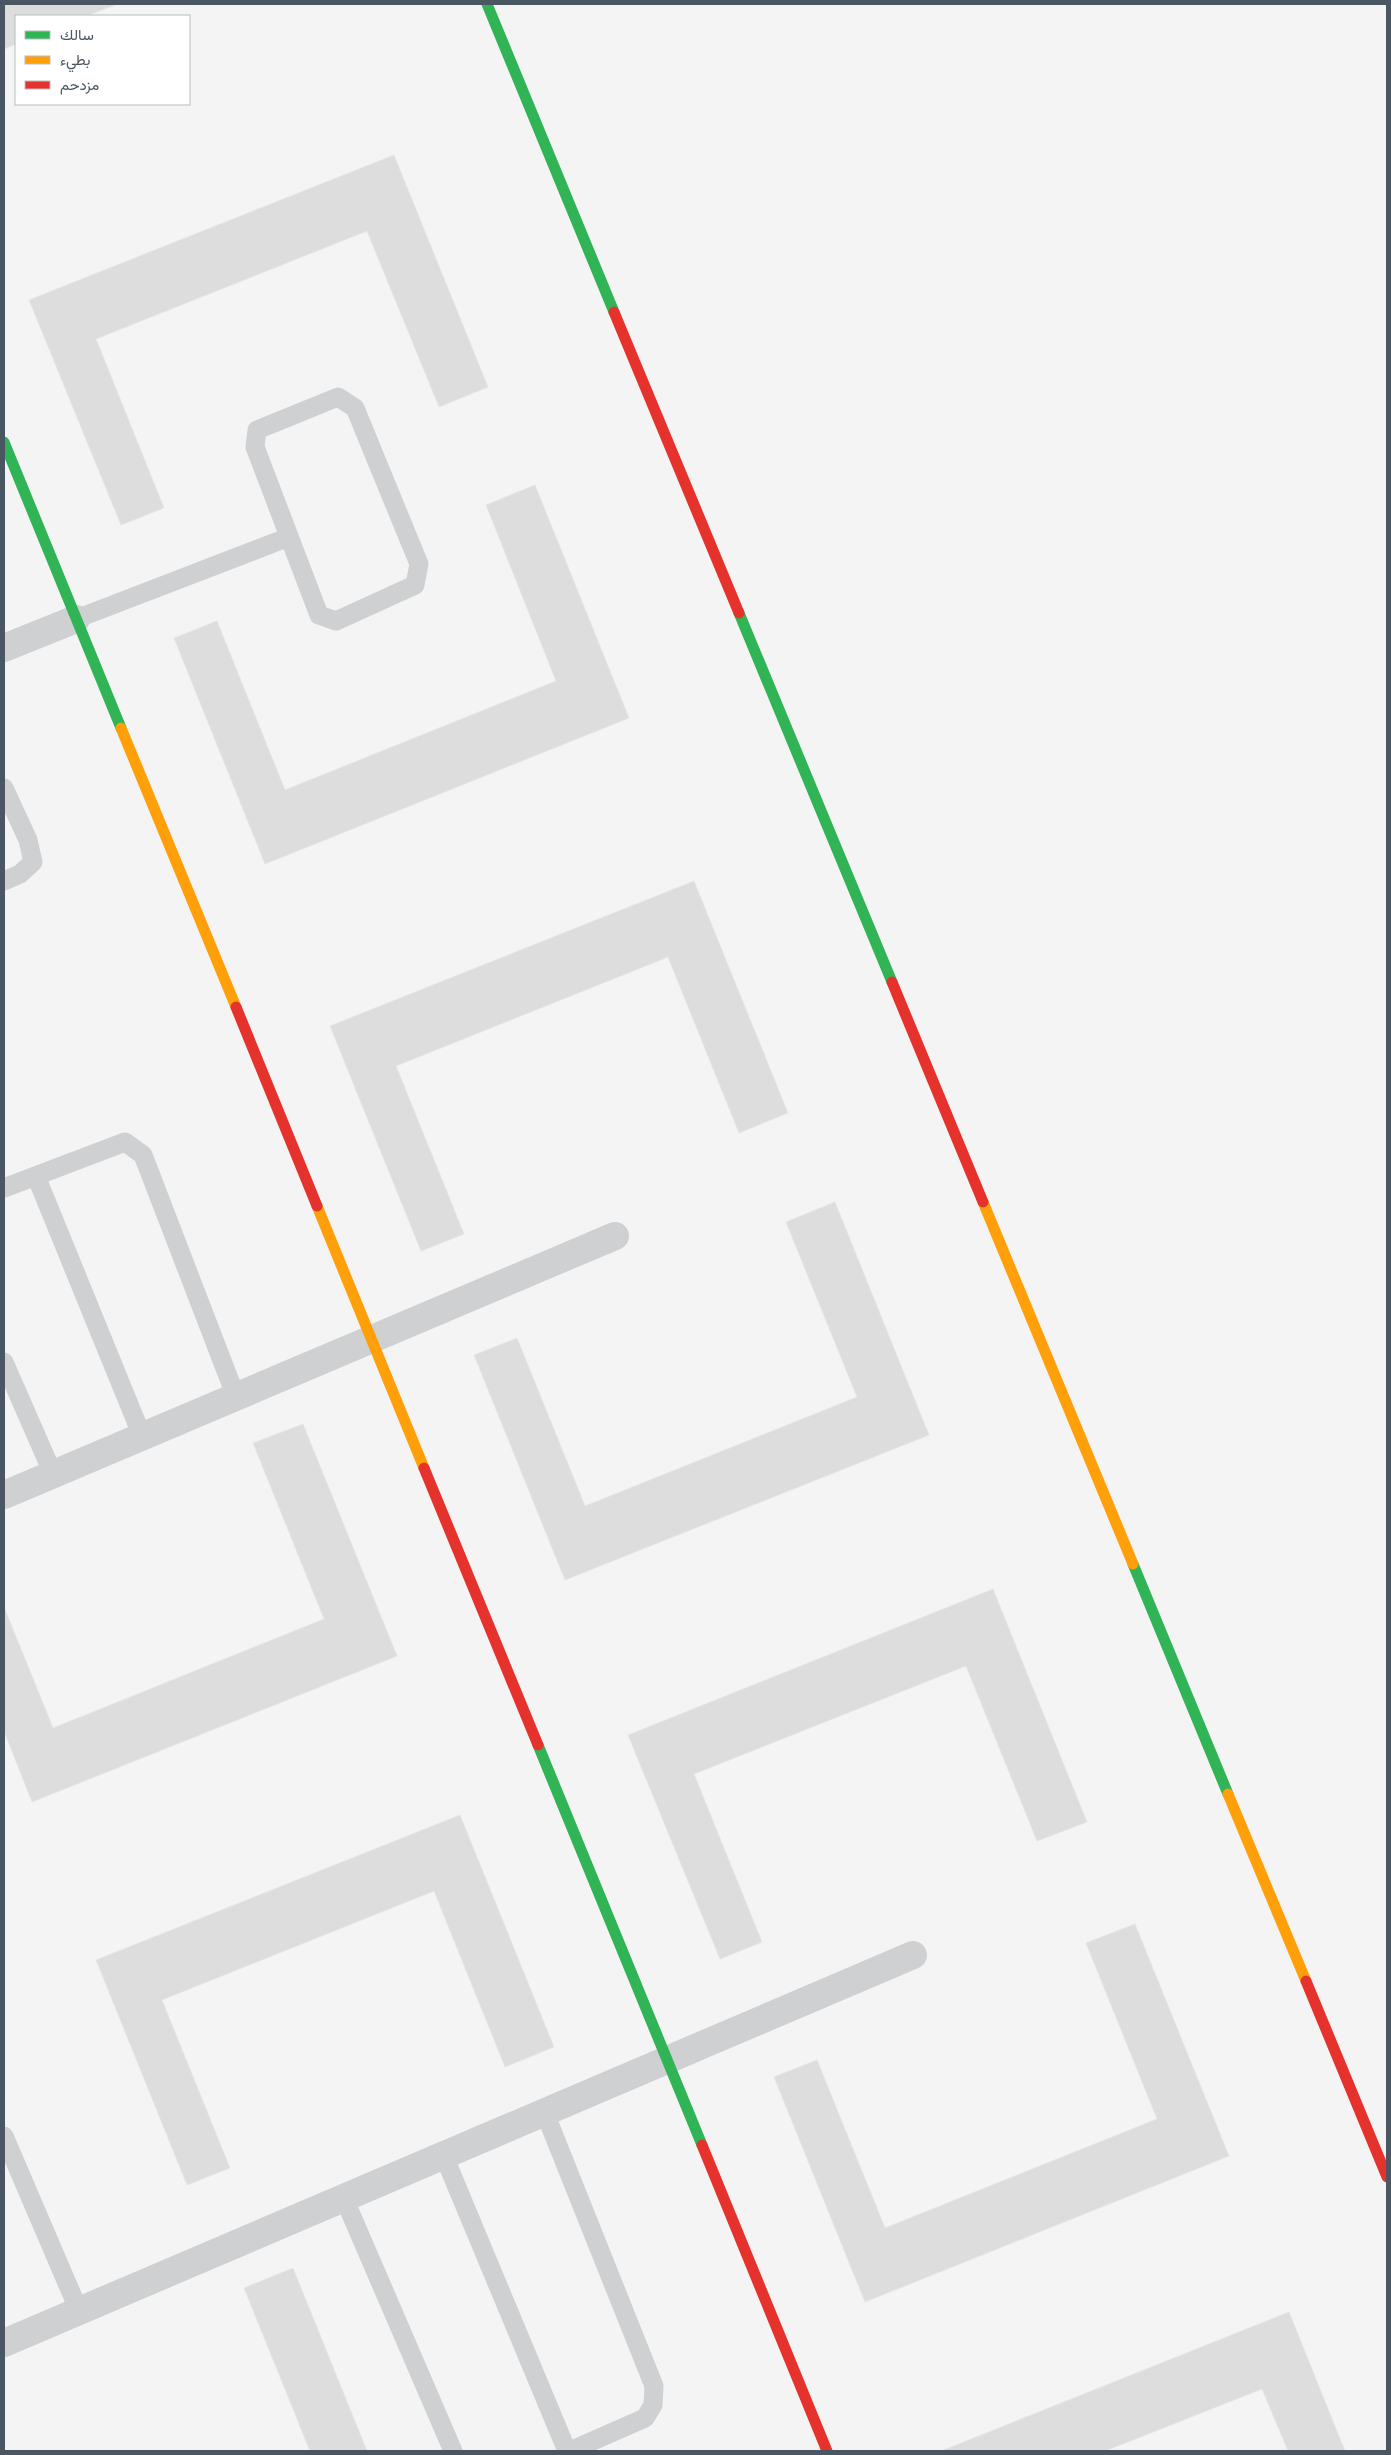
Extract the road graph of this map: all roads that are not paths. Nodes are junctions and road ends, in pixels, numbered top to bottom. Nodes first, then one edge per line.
1 (487, 4) edge
2 (4, 442) edge
3 (289, 538) junction
4 (76, 619) junction
5 (4, 648) edge
6 (4, 788) edge
7 (4, 881) edge
8 (36, 1176) junction
9 (4, 1188) edge
10 (615, 1236) dead end
11 (371, 1340) junction
12 (4, 1362) edge
13 (236, 1396) junction
14 (142, 1436) junction
15 (54, 1474) junction
16 (4, 1495) edge
17 (913, 1955) dead end
18 (667, 2062) junction
19 (545, 2113) junction
20 (4, 2136) edge
21 (444, 2156) junction
22 (1387, 2177) edge
23 (344, 2198) junction
24 (79, 2311) junction
25 (4, 2343) edge
26 (453, 2451) edge
27 (569, 2451) edge
28 (827, 2451) edge

1 - 22 street
2 - 4 street
3 - 3 lane
3 - 4 lane
4 - 5 street
4 - 11 street
6 - 7 lane
8 - 9 lane
8 - 13 lane
8 - 14 lane
10 - 11 street
11 - 13 street
11 - 18 street
12 - 15 lane
13 - 14 street
14 - 15 street
15 - 16 street
17 - 18 street
18 - 19 street
18 - 28 street
19 - 21 street
19 - 27 lane
20 - 24 lane
21 - 23 street
21 - 27 lane
23 - 24 street
23 - 26 lane
24 - 25 street

